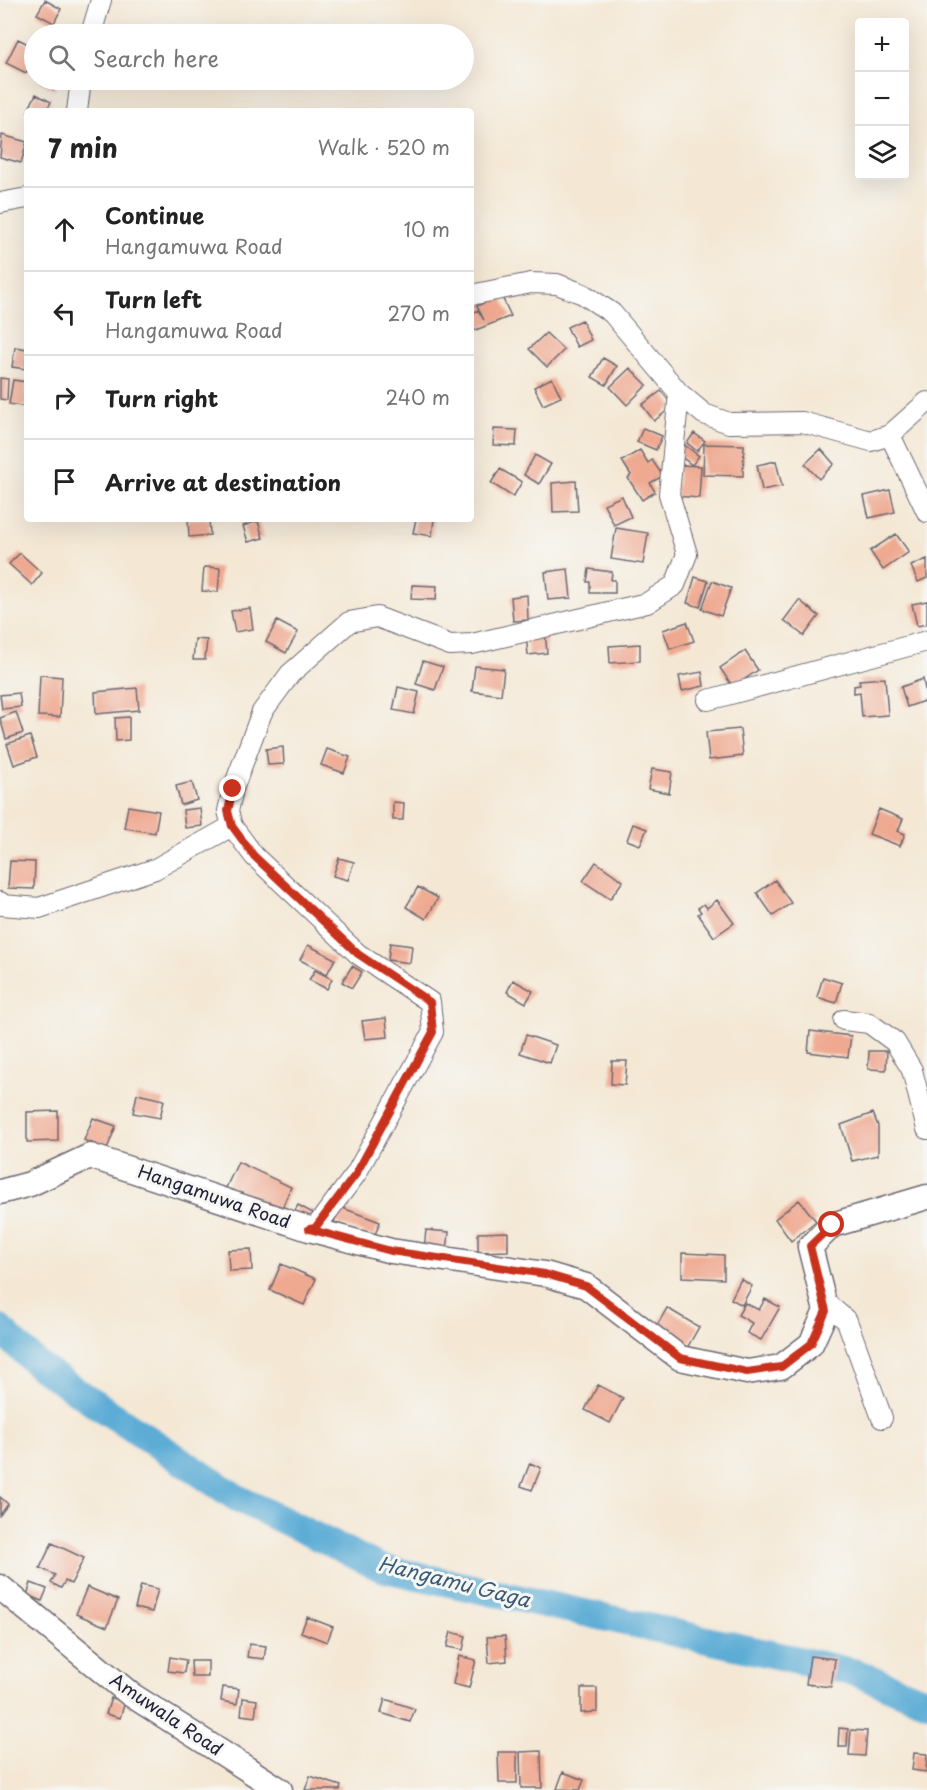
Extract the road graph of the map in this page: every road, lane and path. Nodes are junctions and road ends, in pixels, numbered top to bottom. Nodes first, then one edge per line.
1 (101, 0) edge
2 (94, 24) edge
3 (80, 90) edge
4 (77, 108) edge
5 (24, 199) edge
6 (0, 203) edge
7 (474, 294) edge
8 (679, 393) junction
9 (927, 402) edge
10 (890, 435) junction
11 (927, 512) edge
12 (927, 641) edge
13 (708, 700) dead end
14 (232, 826) junction
15 (0, 902) edge
16 (844, 1020) dead end
17 (927, 1129) edge
18 (0, 1192) edge
19 (927, 1197) edge
20 (309, 1229) junction
21 (823, 1300) junction
22 (882, 1418) dead end
23 (0, 1587) edge
24 (280, 1790) edge

1 - 2 street
3 - 4 street
5 - 6 street
7 - 8 street
8 - 10 street
8 - 14 street
9 - 10 street
10 - 11 street
12 - 13 street
14 - 15 street
14 - 20 street
16 - 17 street
18 - 20 street, Hangamuwa Road
19 - 21 street, Hangamuwa Road
20 - 21 street, Hangamuwa Road
21 - 22 street
23 - 24 street, Amuwala Road

